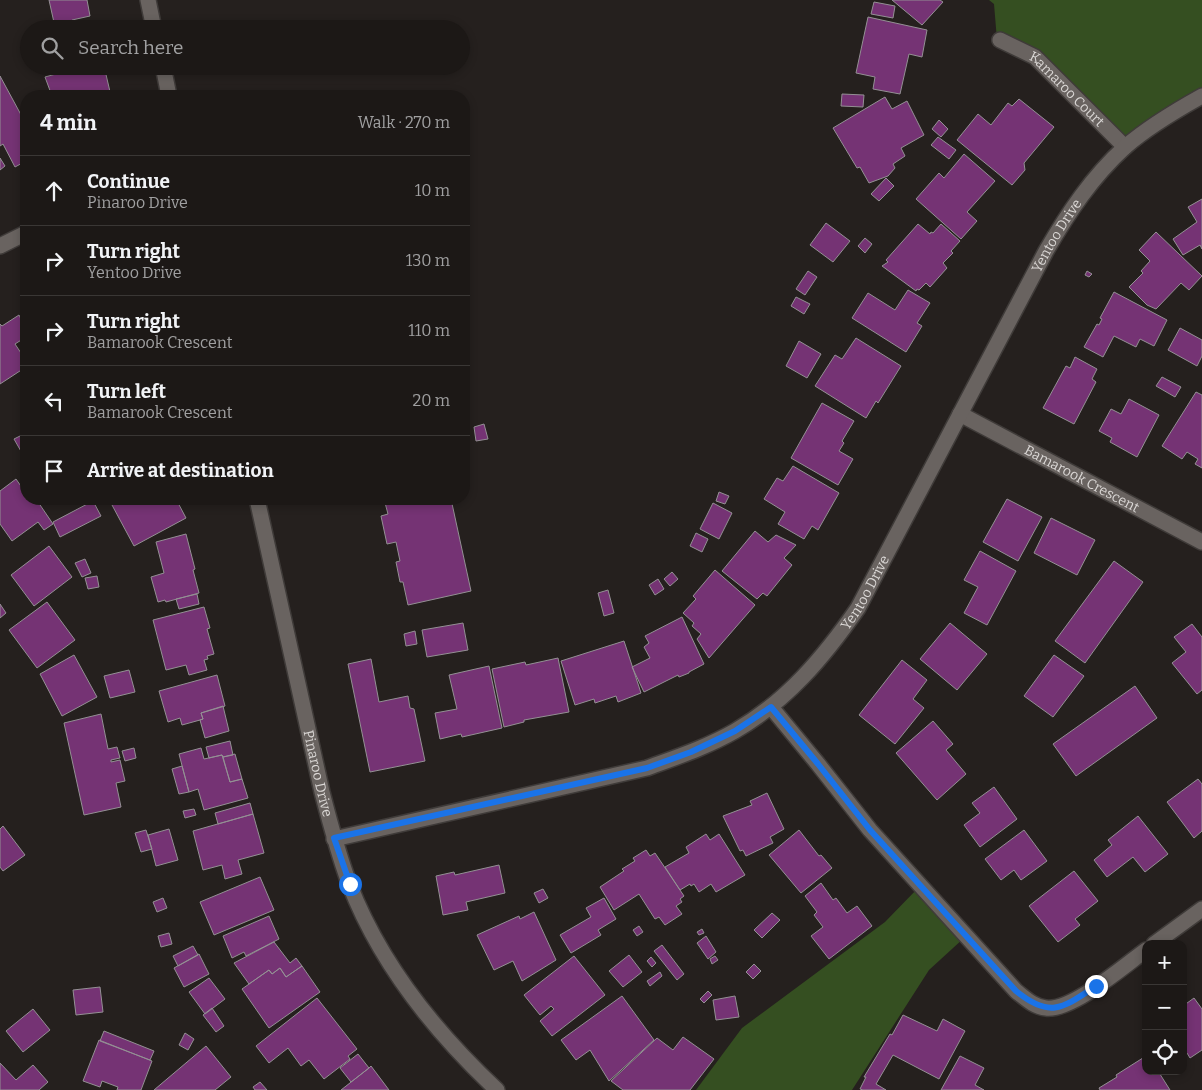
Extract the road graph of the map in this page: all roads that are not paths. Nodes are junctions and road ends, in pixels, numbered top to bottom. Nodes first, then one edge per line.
1 (148, 0) edge
2 (152, 20) edge
3 (1000, 40) dead end
4 (165, 75) edge
5 (168, 90) edge
6 (1202, 96) edge
7 (1125, 147) junction
8 (20, 236) edge
9 (0, 246) edge
10 (960, 414) junction
11 (259, 505) edge
12 (1202, 542) edge
13 (771, 707) junction
14 (334, 838) junction
15 (1202, 909) edge
16 (1159, 940) edge
17 (1142, 953) edge
18 (497, 1090) edge

1 - 2 street
3 - 7 street, Kamaroo Court
4 - 5 street
6 - 7 street, Yentoo Drive
7 - 10 street, Yentoo Drive
8 - 9 street
10 - 12 street, Bamarook Crescent
10 - 13 street, Yentoo Drive
11 - 14 street, Pinaroo Drive
13 - 14 street, Yentoo Drive
13 - 17 street
14 - 18 street, Pinaroo Drive
15 - 16 street

